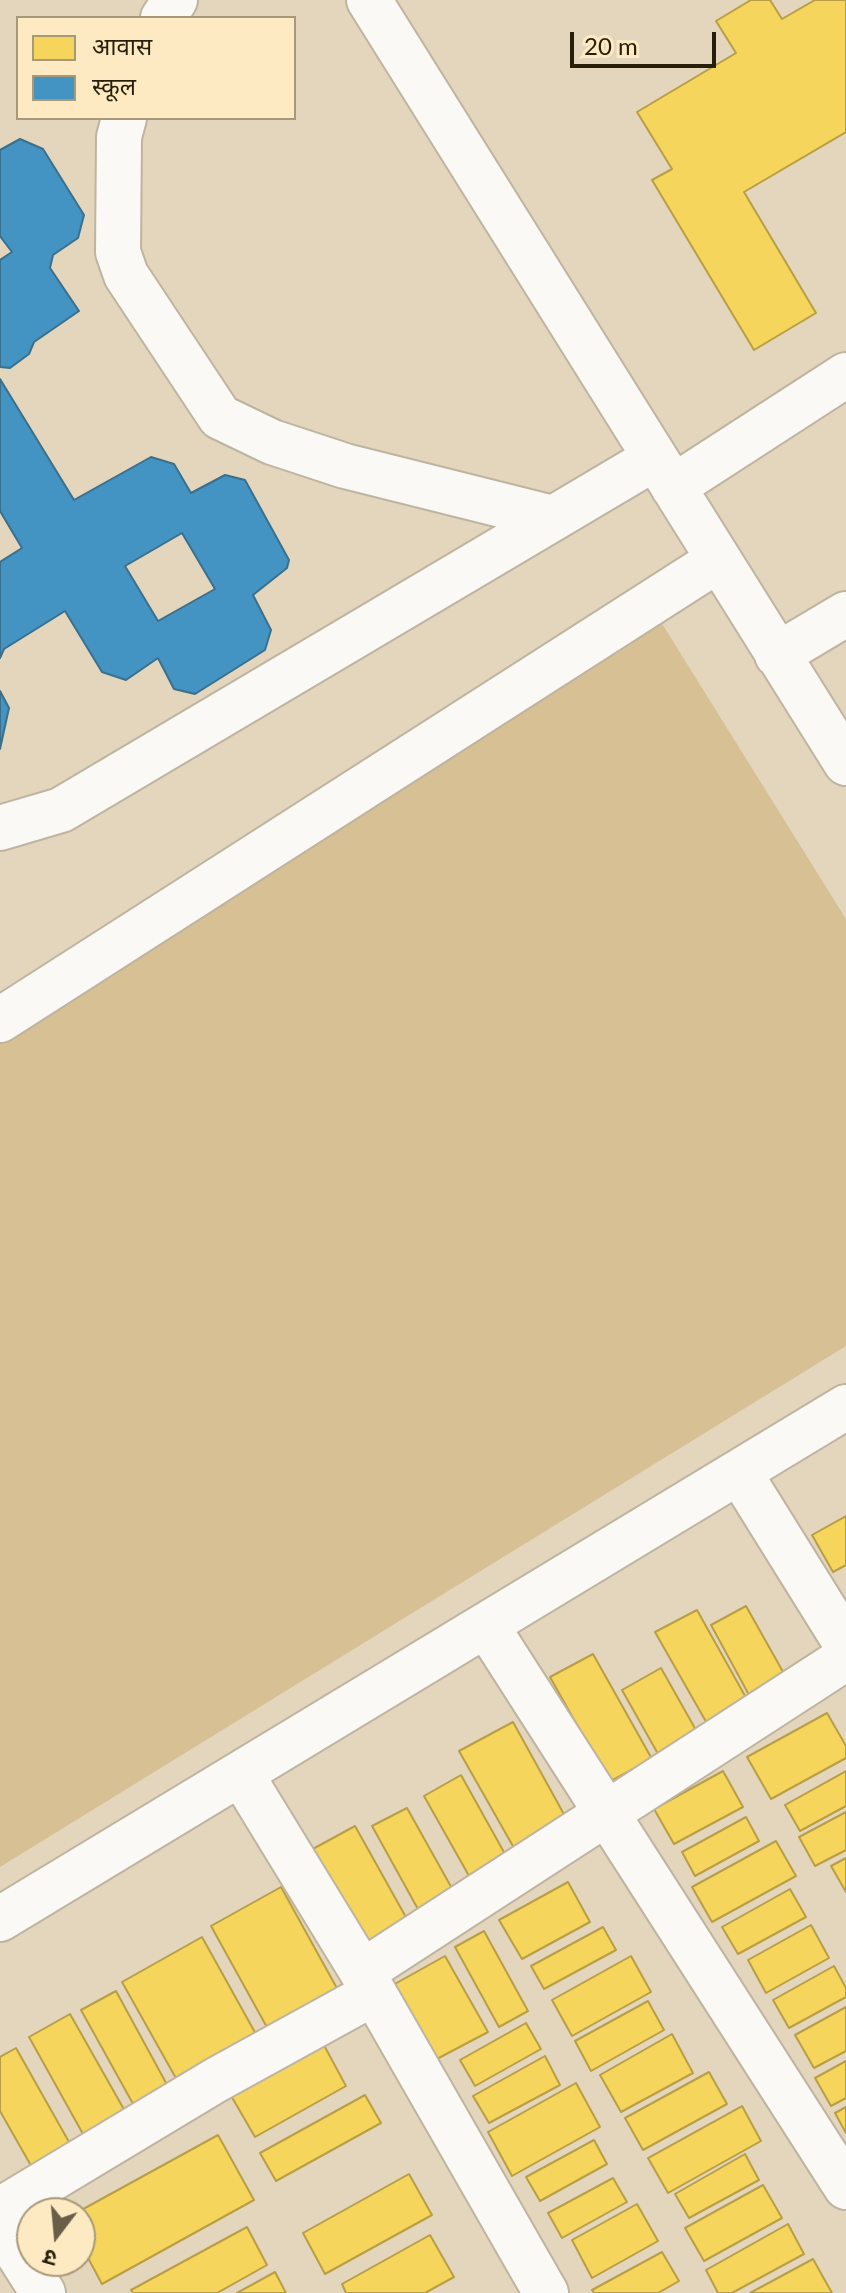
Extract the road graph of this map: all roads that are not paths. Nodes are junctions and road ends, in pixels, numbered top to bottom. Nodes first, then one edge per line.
1 (369, 0) edge
2 (123, 120) edge
3 (846, 375) edge
4 (664, 473) junction
5 (553, 518) junction
6 (718, 560) junction
7 (846, 614) edge
8 (777, 655) junction
9 (846, 763) edge
10 (0, 828) edge
11 (0, 1020) edge
12 (846, 1407) edge
13 (739, 1472) junction
14 (486, 1625) junction
15 (846, 1644) edge
16 (846, 1658) edge
17 (241, 1774) junction
18 (607, 1814) junction
19 (0, 1919) edge
20 (368, 1982) junction
21 (846, 2187) edge
22 (0, 2210) edge
23 (0, 2225) edge
24 (43, 2293) edge
25 (546, 2293) edge

1 - 4 street
2 - 5 street
3 - 4 street
4 - 5 street
4 - 6 street
5 - 10 street
6 - 8 street
6 - 11 street
7 - 8 street
8 - 9 street
12 - 13 street
13 - 14 street
13 - 15 street
14 - 17 street
14 - 18 street
16 - 18 street
17 - 19 street
17 - 20 street
18 - 20 street
18 - 21 street
20 - 22 street
20 - 25 street
23 - 24 street

